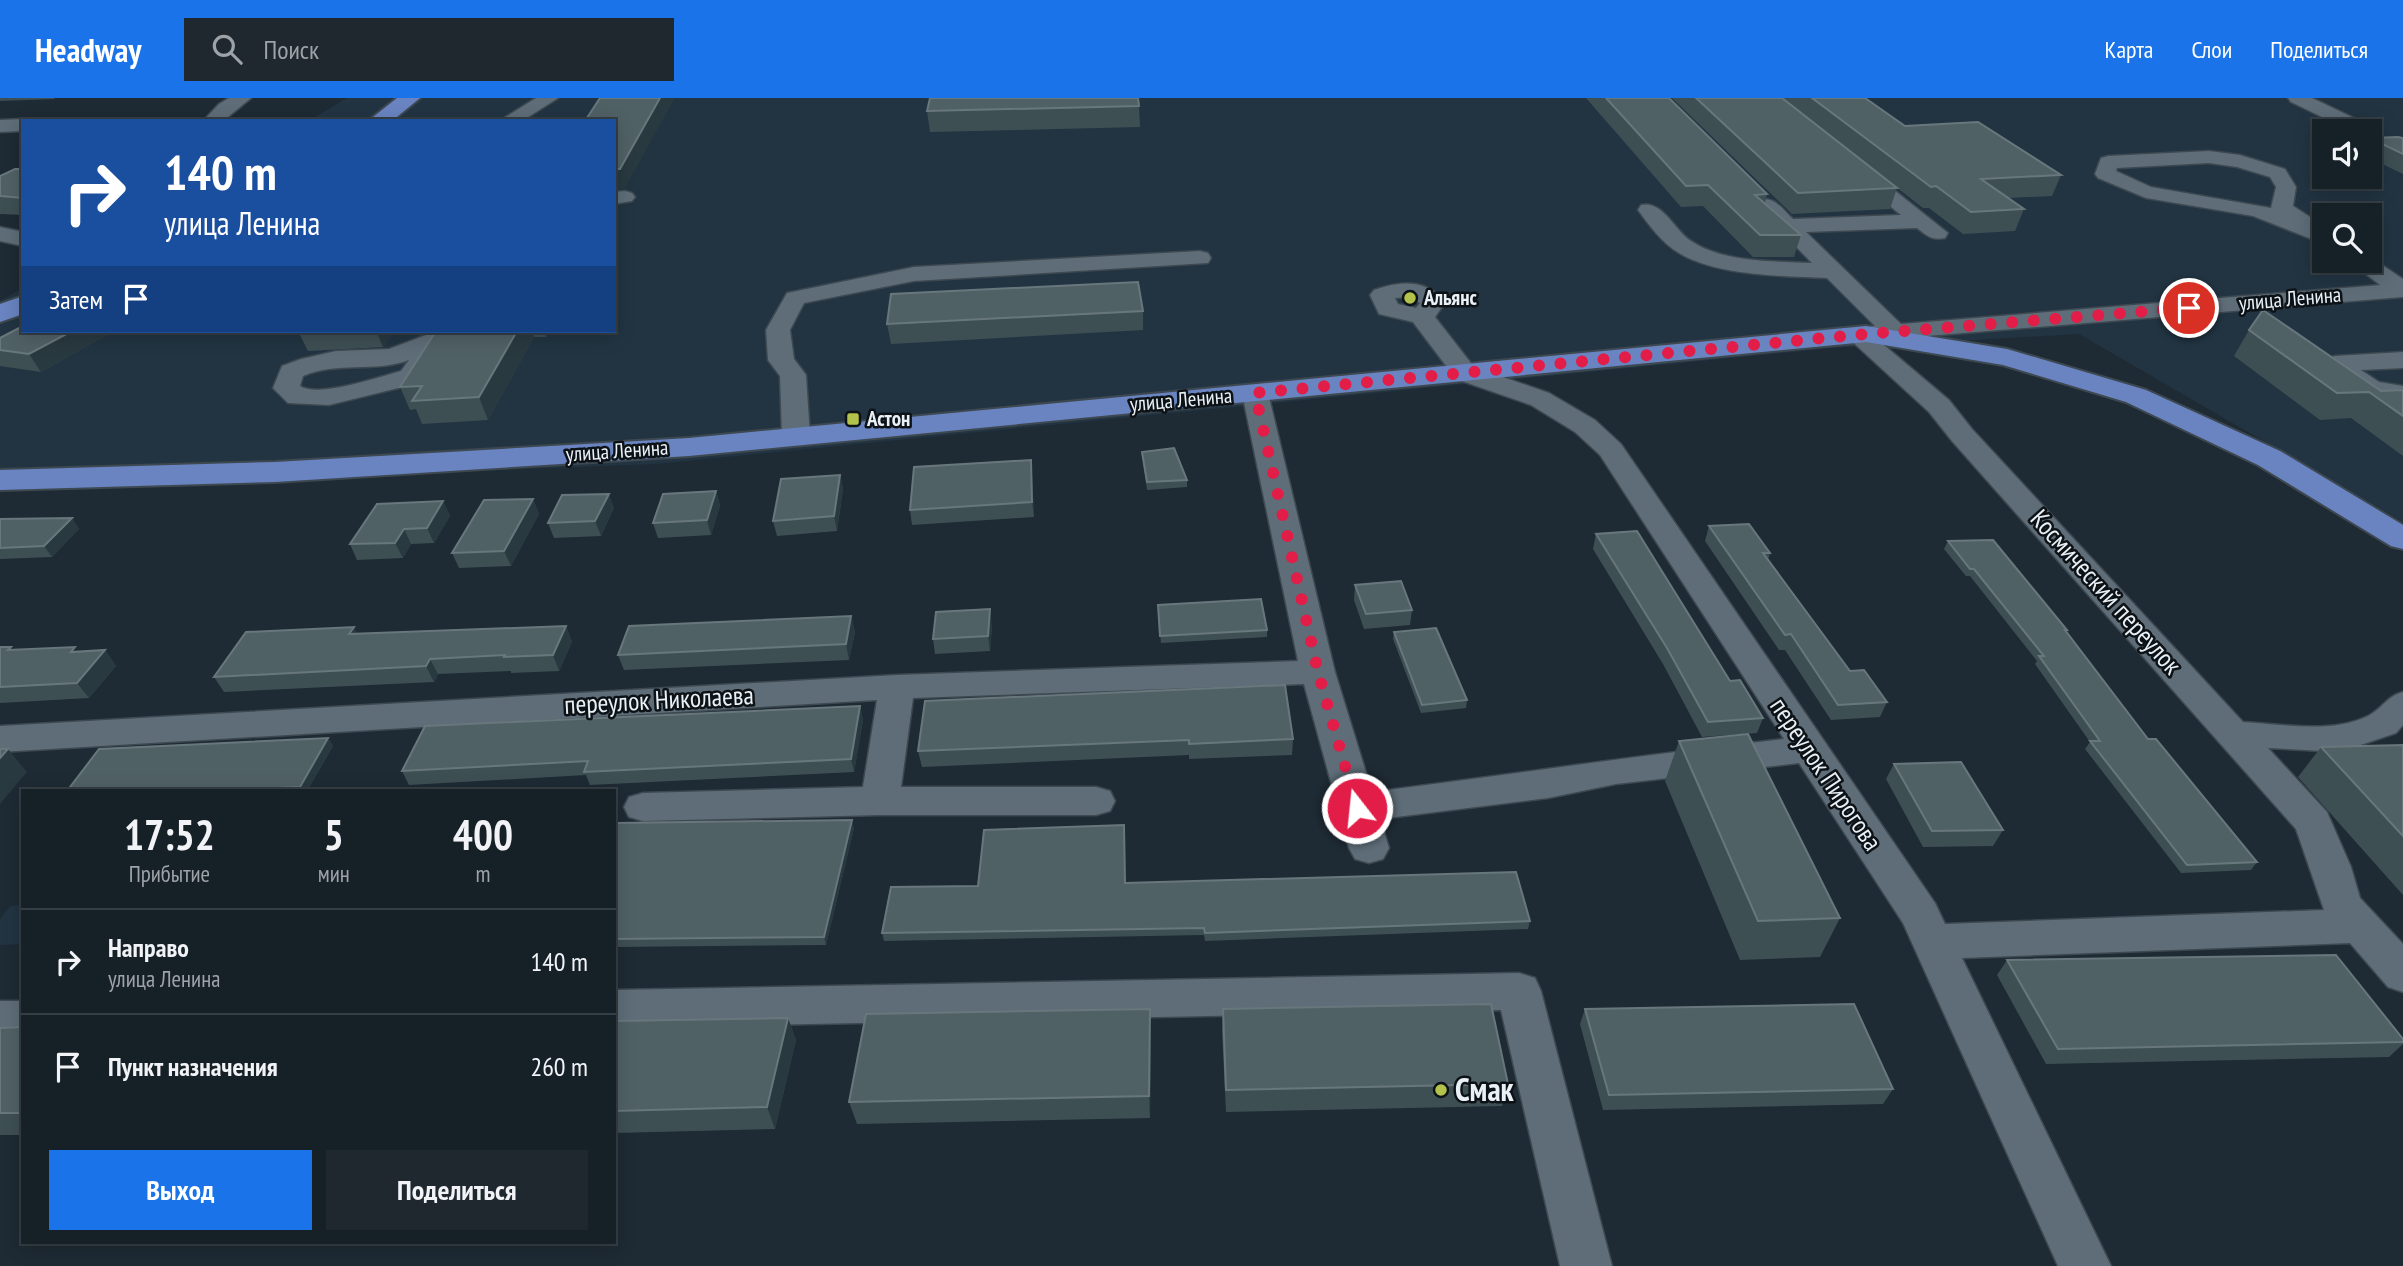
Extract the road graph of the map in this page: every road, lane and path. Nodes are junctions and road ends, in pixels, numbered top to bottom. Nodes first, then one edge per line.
1 (240, 98) edge
2 (410, 98) edge
3 (549, 98) edge
4 (2297, 98) edge
5 (214, 119) edge
6 (381, 119) edge
7 (512, 119) edge
8 (2341, 119) edge
9 (21, 125) edge
10 (0, 126) edge
11 (1839, 155) edge
12 (1748, 187) edge
13 (1649, 210) dead end
14 (1787, 226) junction
15 (0, 234) edge
16 (2324, 237) edge
17 (21, 239) edge
18 (1199, 258) dead end
19 (1832, 271) junction
20 (2378, 273) edge
21 (2403, 290) edge
22 (21, 305) edge
23 (0, 314) edge
24 (1422, 317) dead end
25 (1872, 334) junction
26 (438, 336) edge
27 (2403, 360) edge
28 (1465, 373) junction
29 (1255, 393) junction
30 (2403, 394) edge
31 (796, 436) junction
32 (0, 480) edge
33 (2403, 538) edge
34 (1318, 672) junction
35 (897, 687) junction
36 (2403, 704) edge
37 (2234, 734) junction
38 (0, 739) edge
39 (1809, 749) junction
40 (880, 801) junction
41 (1096, 801) dead end
42 (643, 807) dead end
43 (1357, 808) junction
44 (1369, 848) dead end
45 (2361, 926) junction
46 (1933, 942) junction
47 (2403, 974) edge
48 (616, 1009) edge
49 (0, 1020) edge
50 (21, 1020) edge
51 (1586, 1266) edge
52 (2085, 1266) edge

1 - 5 street
2 - 6 main road
3 - 7 street
4 - 8 street
9 - 10 street
11 - 14 street
12 - 14 street, Космический переулок
13 - 19 street
14 - 19 street, Космический переулок
15 - 17 street
16 - 16 street
18 - 31 street
19 - 25 street, Космический переулок
20 - 21 street
21 - 25 street, улица Ленина
22 - 23 main road
24 - 28 street
25 - 28 main road, улица Ленина
25 - 33 main road
25 - 37 street, Космический переулок
26 - 26 street
27 - 30 street
28 - 29 main road, улица Ленина
28 - 39 street, переулок Пирогова
29 - 31 main road, улица Ленина
29 - 34 street
31 - 32 main road, улица Ленина
34 - 35 street, переулок Николаева
34 - 43 street
35 - 38 street, переулок Николаева
35 - 40 street
36 - 37 street
37 - 45 street, Космический переулок
39 - 43 street
39 - 46 street, переулок Пирогова
40 - 41 street
40 - 42 street
43 - 44 street
45 - 46 street
45 - 47 street, Космический переулок
46 - 52 street, переулок Пирогова
48 - 51 street
49 - 50 street

